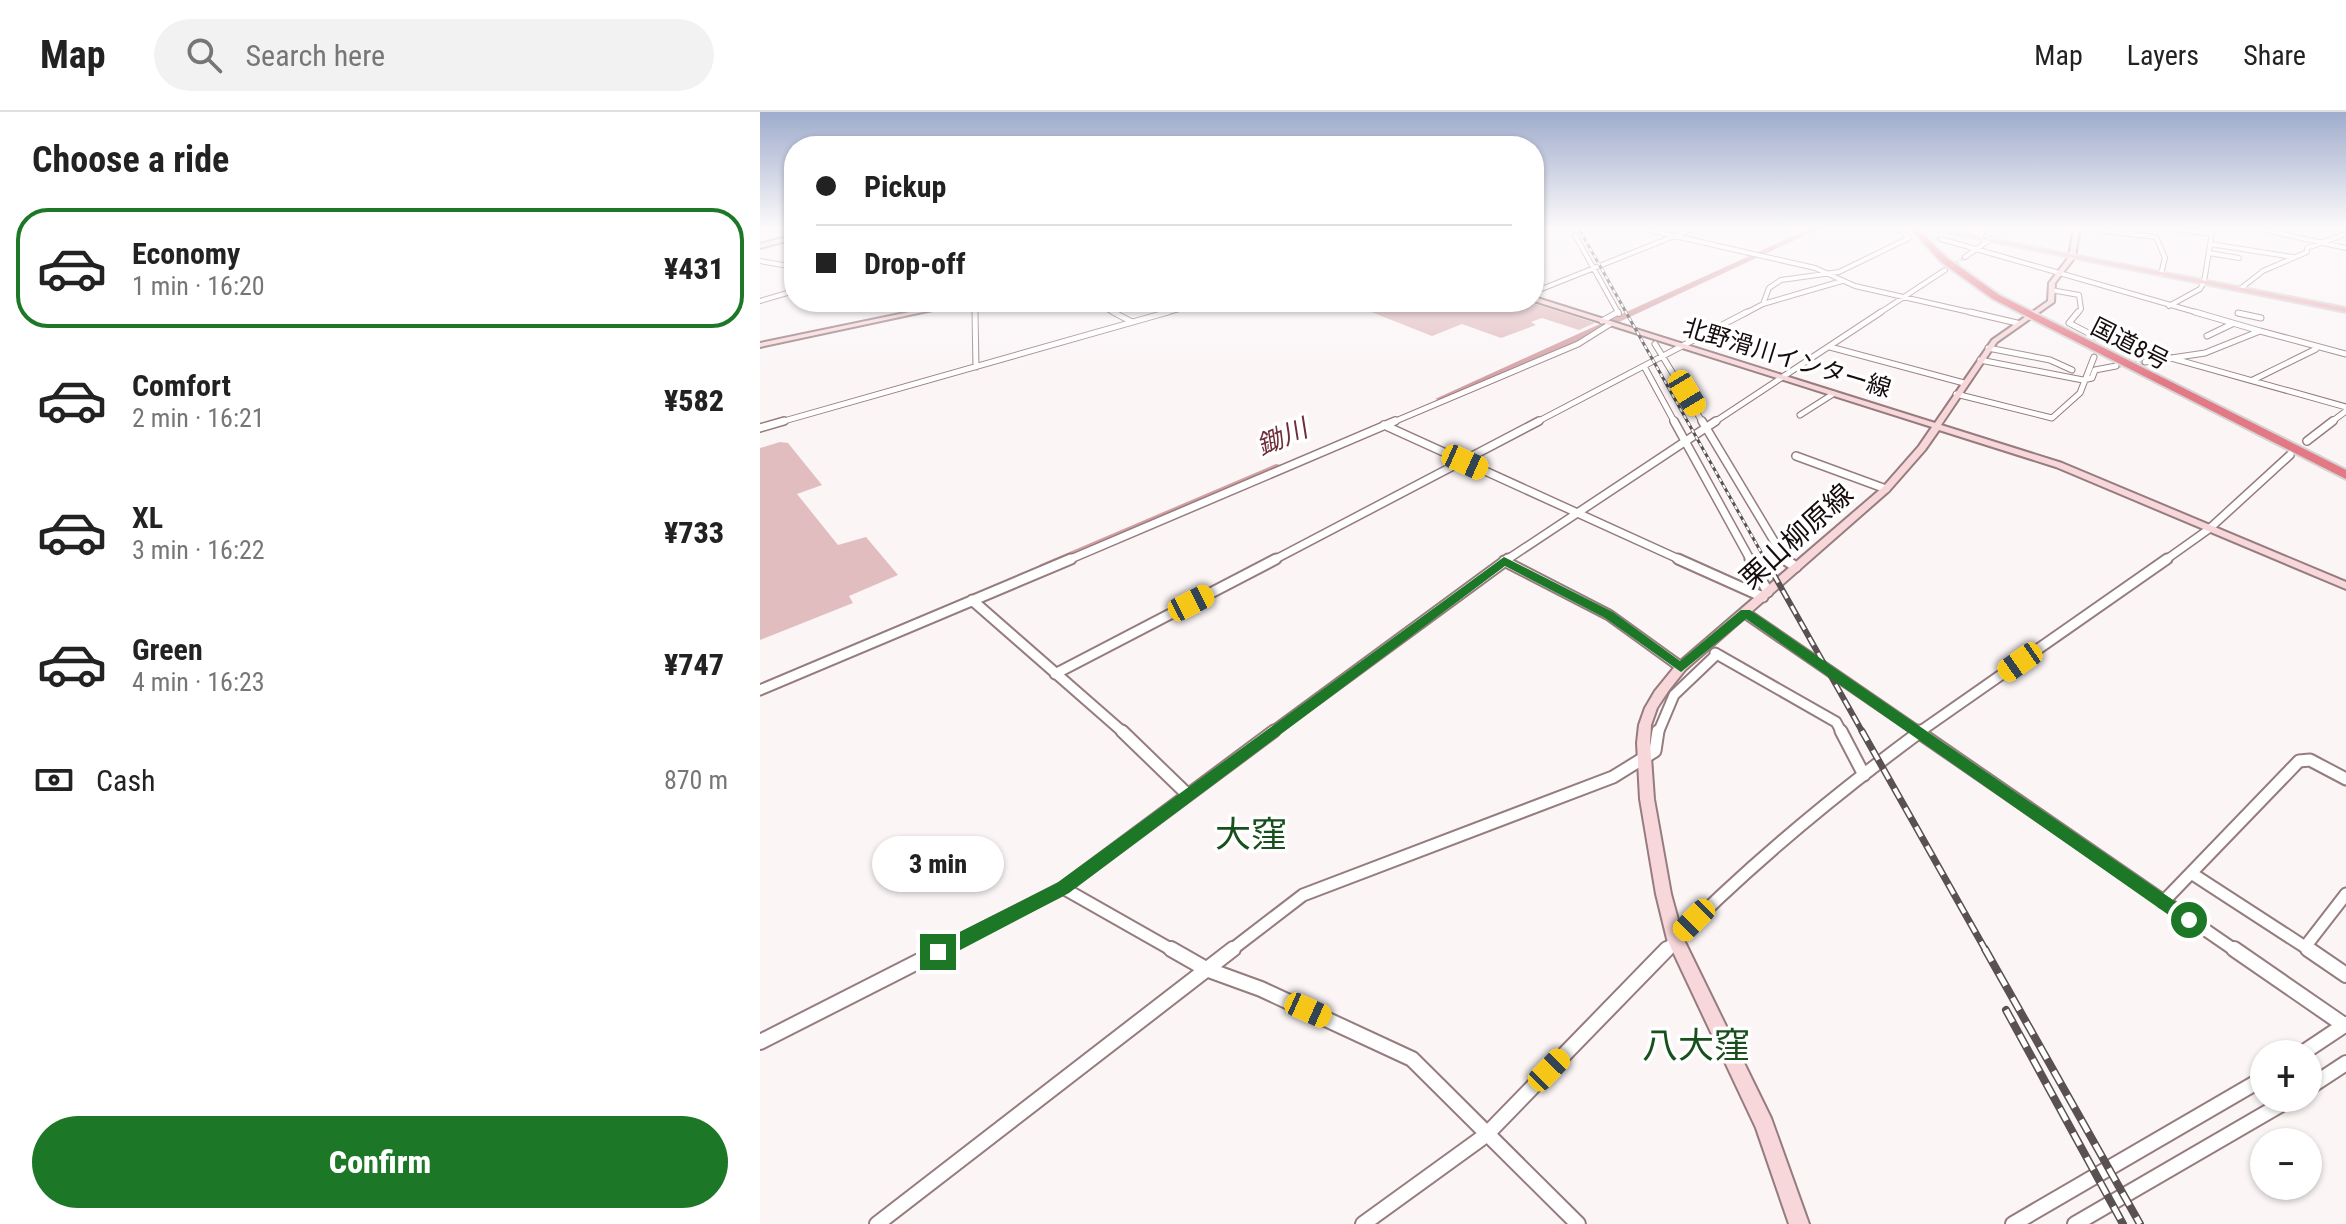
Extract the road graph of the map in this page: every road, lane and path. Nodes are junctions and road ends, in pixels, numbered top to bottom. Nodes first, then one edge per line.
1 (1568, 279) edge
2 (1599, 279) edge
3 (1790, 279) edge
4 (1838, 279) edge
5 (1932, 279) edge
6 (1972, 279) edge
7 (1981, 279) edge
8 (2057, 279) edge
9 (2076, 279) edge
10 (2187, 279) edge
11 (2205, 279) edge
12 (2250, 279) edge
13 (1842, 281) junction
14 (2204, 282) junction
15 (1544, 288) edge
16 (2240, 289) junction
17 (2051, 290) junction
18 (784, 294) edge
19 (1905, 297) junction
20 (760, 301) edge
21 (1544, 302) edge
22 (1763, 304) junction
23 (2169, 306) junction
24 (2346, 310) edge
25 (917, 312) edge
26 (975, 312) edge
27 (1113, 312) edge
28 (1168, 312) edge
29 (2032, 314) junction
30 (2261, 318) dead end
31 (1132, 322) junction
32 (1606, 322) junction
33 (2017, 323) junction
34 (2235, 324) junction
35 (2260, 331) junction
36 (2207, 336) dead end
37 (1655, 344) dead end
38 (760, 345) edge
39 (1685, 347) junction
40 (1830, 347) junction
41 (2316, 349) junction
42 (1984, 354) junction
43 (2346, 354) edge
44 (2094, 357) dead end
45 (1665, 358) junction
46 (2178, 359) junction
47 (2145, 362) tunnel mouth
48 (2116, 366) tunnel mouth
49 (976, 367) junction
50 (1645, 368) junction
51 (2072, 370) dead end
52 (1783, 378) junction
53 (2083, 380) junction
54 (2253, 380) junction
55 (1960, 388) junction
56 (1833, 394) junction
57 (2346, 409) edge
58 (1800, 415) dead end
59 (1384, 425) junction
60 (1936, 426) junction
61 (760, 428) edge
62 (1708, 429) junction
63 (2307, 441) dead end
64 (1688, 443) junction
65 (2290, 455) dead end
66 (1796, 456) dead end
67 (1465, 462) junction
68 (2346, 468) edge
69 (2346, 475) edge
70 (1886, 489) junction
71 (1578, 512) junction
72 (2209, 529) junction
73 (1504, 561) junction
74 (1796, 567) junction
75 (2346, 586) edge
76 (1765, 595) junction
77 (972, 600) junction
78 (1745, 613) junction
79 (1711, 650) junction
80 (1681, 667) junction
81 (1055, 674) junction
82 (760, 690) edge
83 (1919, 733) junction
84 (1645, 759) junction
85 (1864, 775) junction
86 (2346, 779) edge
87 (1186, 793) junction
88 (2191, 873) junction
89 (1063, 888) junction
90 (2346, 894) edge
91 (2163, 902) junction
92 (1675, 939) junction
93 (2305, 947) junction
94 (1206, 969) junction
95 (2346, 975) edge
96 (2345, 1025) edge
97 (2322, 1040) edge
98 (760, 1042) edge
99 (2346, 1063) edge
100 (2322, 1079) edge
101 (2250, 1086) edge
102 (2268, 1112) edge
103 (1486, 1135) junction
104 (877, 1224) edge
105 (1363, 1224) edge
106 (1578, 1224) edge
107 (1799, 1224) edge
108 (2013, 1224) edge
109 (2075, 1224) edge

1 - 15 street
2 - 32 street
3 - 22 street
4 - 13 street
5 - 19 street
6 - 29 highway, 国道8号
7 - 29 highway, 国道8号
8 - 17 main road, 栗山柳原線
9 - 23 street
10 - 14 main road
11 - 14 street
12 - 16 street
13 - 19 street
13 - 22 street
14 - 16 main road
14 - 23 street
16 - 24 main road
17 - 29 main road, 栗山柳原線
17 - 46 street
18 - 20 street
19 - 33 street
19 - 40 street
21 - 32 main road, 北野滑川インター線
22 - 39 street
23 - 34 street
25 - 38 main road
26 - 49 street
27 - 31 street
28 - 31 street
29 - 33 main road, 栗山柳原線
29 - 68 highway, 国道8号
29 - 69 highway, 国道8号
30 - 34 street
31 - 49 street
32 - 39 main road, 北野滑川インター線
32 - 59 street
33 - 42 main road, 栗山柳原線
34 - 35 street
34 - 36 street
35 - 41 street
35 - 46 street
37 - 45 street
39 - 45 street
39 - 52 main road, 北野滑川インター線
40 - 52 street
40 - 55 street
41 - 43 street
41 - 54 street
42 - 51 street
42 - 53 street
42 - 55 main road, 栗山柳原線
44 - 53 street
45 - 50 street
45 - 62 street
46 - 47 street
46 - 54 street
48 - 53 street
49 - 61 street
50 - 64 street
50 - 67 street
52 - 56 main road, 北野滑川インター線
52 - 62 street
53 - 55 street
54 - 57 street
55 - 60 main road, 栗山柳原線
56 - 58 street
56 - 60 main road, 北野滑川インター線
57 - 63 street
59 - 67 street
59 - 77 street
60 - 70 main road, 栗山柳原線
60 - 72 main road, 北野滑川インター線
62 - 64 street
62 - 74 street
64 - 71 street
64 - 76 street
65 - 72 street
66 - 70 street
67 - 71 street
67 - 81 street
70 - 74 main road, 栗山柳原線
71 - 73 street
71 - 76 street
72 - 75 main road, 北野滑川インター線
72 - 83 street
73 - 80 street
73 - 87 street
74 - 76 main road, 栗山柳原線
76 - 78 main road, 栗山柳原線
77 - 81 street
77 - 82 street
78 - 79 main road, 栗山柳原線
78 - 83 street
79 - 80 main road, 栗山柳原線
79 - 84 street
79 - 85 street
80 - 84 main road, 栗山柳原線
81 - 87 street
83 - 85 street
83 - 91 street
84 - 92 main road, 栗山柳原線
84 - 94 street
85 - 92 street
86 - 88 street
87 - 89 street
88 - 91 street
88 - 93 street
89 - 94 street
89 - 98 street
90 - 93 street
91 - 96 street
92 - 103 street
92 - 107 main road, 栗山柳原線
93 - 95 street
94 - 103 street
94 - 104 street
96 - 97 street
99 - 100 street
101 - 108 street
102 - 109 street
103 - 105 street
103 - 106 street

